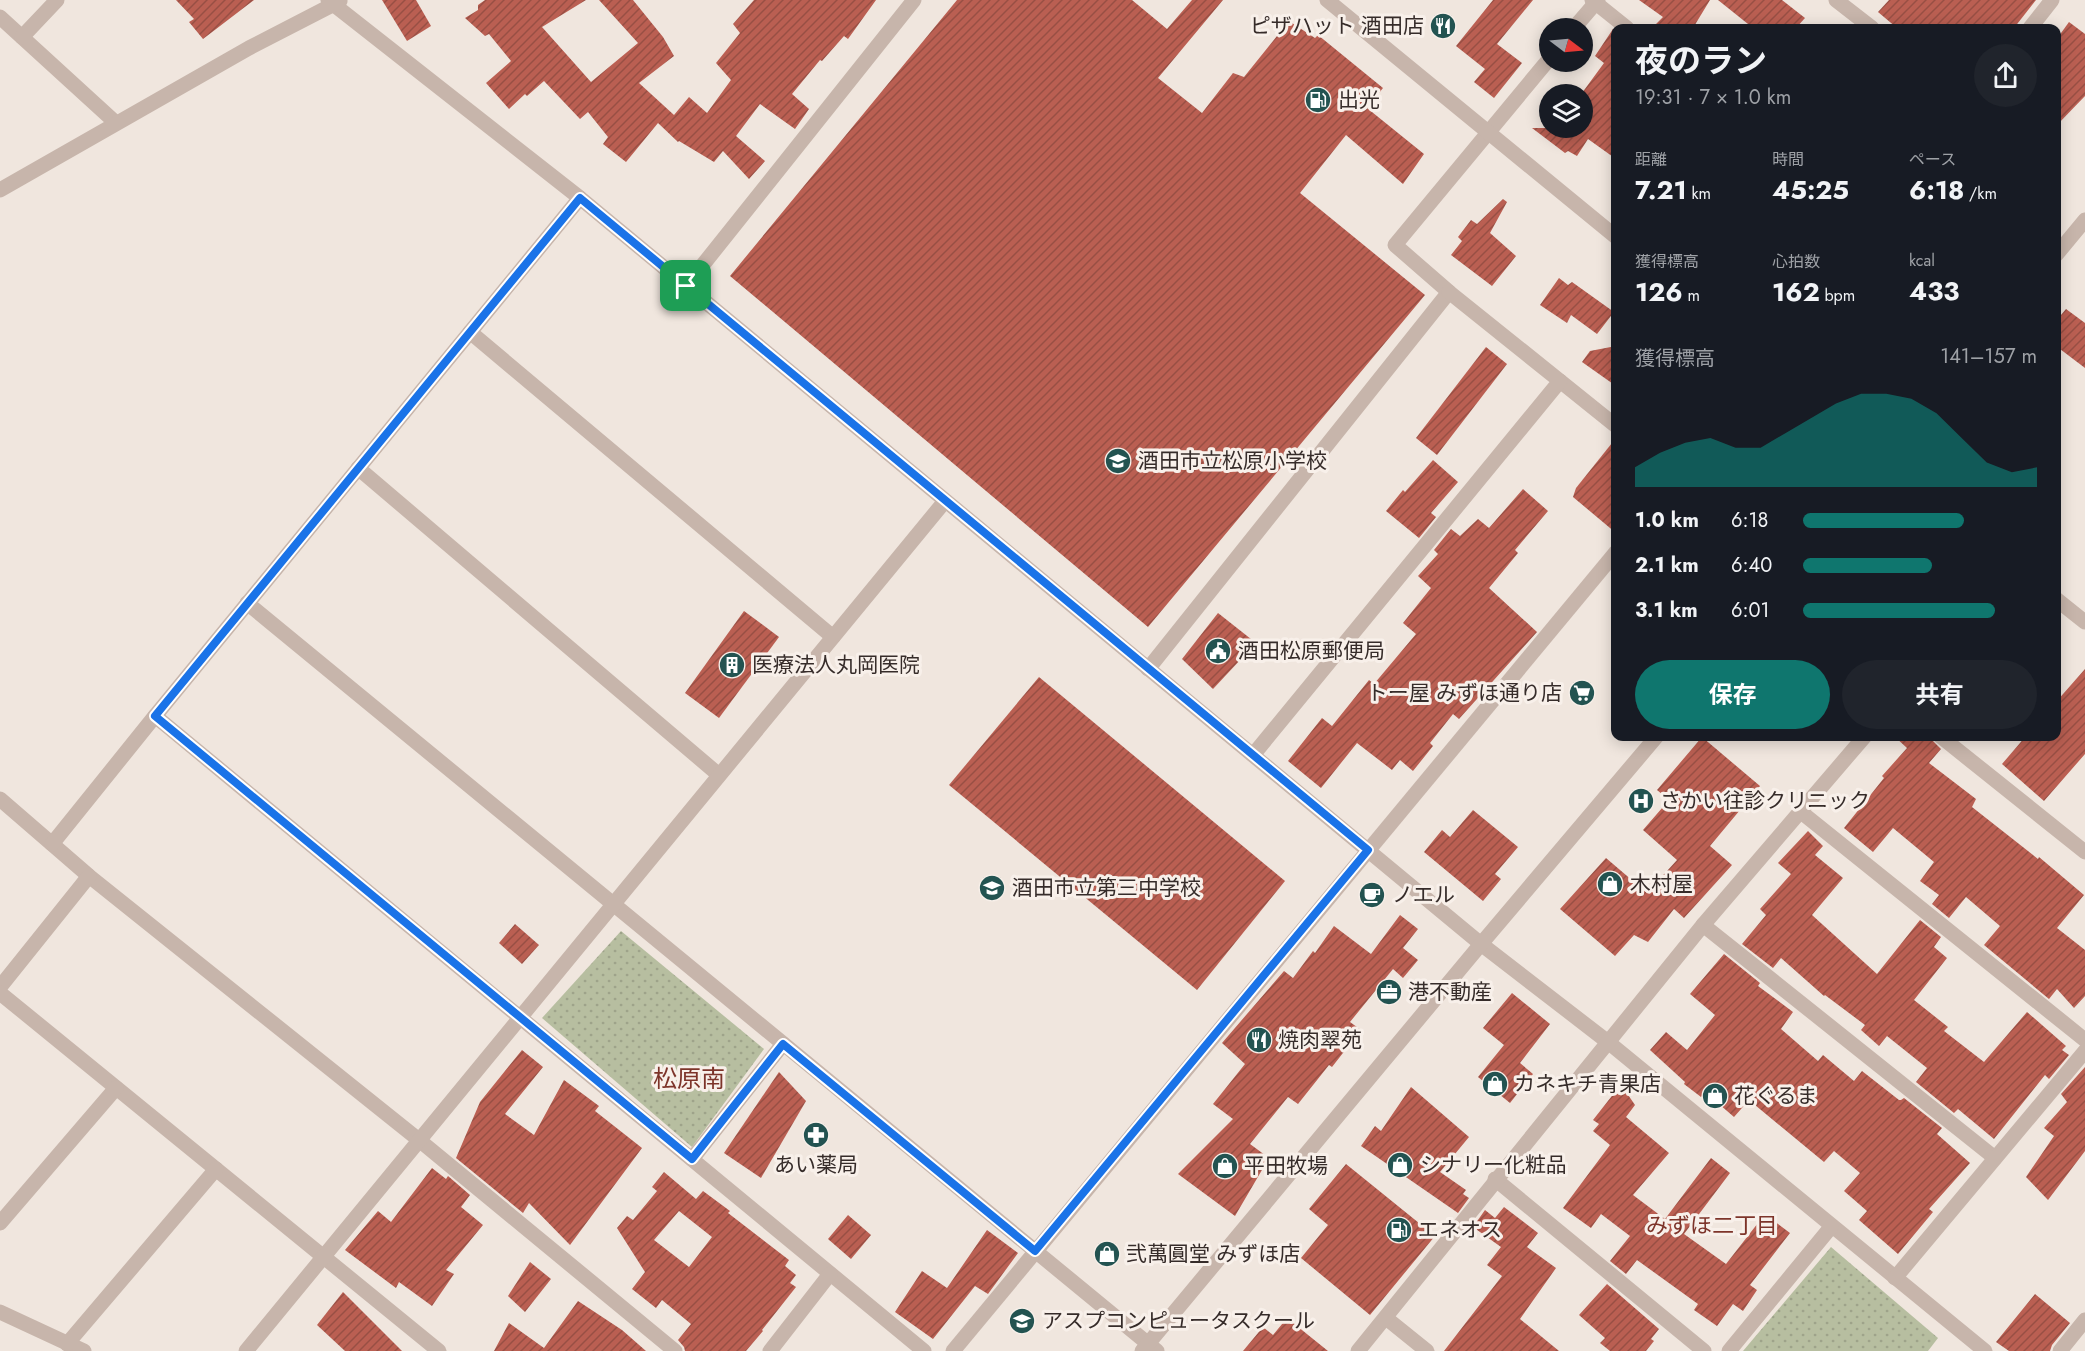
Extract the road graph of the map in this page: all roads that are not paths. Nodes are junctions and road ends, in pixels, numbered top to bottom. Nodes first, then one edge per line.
1 (57, 0) edge
2 (914, 0) edge
3 (1327, 0) edge
4 (1836, 0) edge
5 (2052, 0) edge
6 (334, 1) edge
7 (1595, 1) edge
8 (0, 17) edge
9 (1582, 18) edge
10 (1622, 24) edge
11 (1867, 24) edge
12 (2033, 24) edge
13 (22, 37) junction
14 (1539, 71) edge
15 (116, 123) junction
16 (1488, 133) junction
17 (0, 190) edge
18 (580, 198) junction
19 (2085, 220) edge
20 (1611, 233) edge
21 (2061, 249) edge
22 (686, 286) junction
23 (1449, 292) junction
24 (470, 332) junction
25 (1560, 381) junction
26 (1611, 422) edge
27 (358, 468) junction
28 (945, 501) junction
29 (1611, 558) edge
30 (247, 603) junction
31 (2061, 603) edge
32 (2085, 622) edge
33 (833, 637) junction
34 (1148, 669) junction
35 (155, 716) junction
36 (1653, 741) edge
37 (1861, 741) edge
38 (1946, 741) edge
39 (1253, 756) junction
40 (719, 775) junction
41 (0, 799) edge
42 (1801, 812) junction
43 (52, 844) junction
44 (1368, 850) junction
45 (2085, 852) edge
46 (89, 876) junction
47 (613, 904) junction
48 (1703, 925) junction
49 (1481, 944) junction
50 (0, 987) edge
51 (0, 993) edge
52 (520, 1017) junction
53 (2085, 1040) edge
54 (1608, 1042) junction
55 (783, 1044) junction
56 (2085, 1051) edge
57 (116, 1088) junction
58 (419, 1140) junction
59 (1995, 1158) junction
60 (692, 1159) junction
61 (216, 1169) junction
62 (1495, 1179) junction
63 (0, 1223) edge
64 (1831, 1227) junction
65 (1035, 1251) junction
66 (323, 1257) junction
67 (830, 1274) junction
68 (1895, 1278) junction
69 (0, 1312) edge
70 (1386, 1318) junction
71 (2085, 1320) edge
72 (67, 1344) junction
73 (1149, 1349) edge
74 (84, 1351) edge
75 (246, 1351) edge
76 (439, 1351) edge
77 (675, 1351) edge
78 (770, 1351) edge
79 (924, 1351) edge
80 (953, 1351) edge
81 (1358, 1351) edge
82 (1427, 1351) edge
83 (1704, 1351) edge
84 (1729, 1351) edge
85 (1984, 1351) edge
86 (2060, 1351) edge

1 - 13 street
2 - 22 street
3 - 16 street
4 - 11 street
5 - 12 street
6 - 15 street
6 - 18 street
7 - 9 street
7 - 10 street
8 - 13 street
13 - 15 street
14 - 16 street
15 - 17 street
16 - 20 street
16 - 23 street
18 - 22 street
18 - 24 street
19 - 21 street
22 - 28 street
23 - 25 street
23 - 34 street
24 - 27 street
24 - 33 street
25 - 26 street
25 - 39 street
27 - 30 street
27 - 40 street
28 - 33 street
28 - 34 street
29 - 44 street
30 - 35 street
30 - 47 street
31 - 32 street
33 - 40 street
34 - 39 street
35 - 43 street
35 - 52 street
36 - 49 street
37 - 42 street
38 - 45 street
39 - 44 street
40 - 47 street
41 - 43 street
42 - 48 street
42 - 53 street
43 - 46 street
44 - 49 street
44 - 65 street
46 - 50 street
46 - 58 street
47 - 52 street
47 - 55 street
48 - 54 street
48 - 59 street
49 - 54 street
49 - 73 street
51 - 57 street
52 - 58 street
52 - 60 street
54 - 62 street
54 - 64 street
55 - 60 street
55 - 65 street
56 - 59 street
57 - 61 street
57 - 63 street
58 - 66 street
58 - 77 street
59 - 68 street
60 - 67 street
61 - 66 street
61 - 72 street
62 - 70 street
62 - 83 street
64 - 68 street
64 - 84 street
65 - 73 street
65 - 80 street
66 - 75 street
66 - 76 street
67 - 78 street
67 - 79 street
68 - 85 street
69 - 72 street
70 - 81 street
70 - 82 street
71 - 86 street
72 - 74 street

